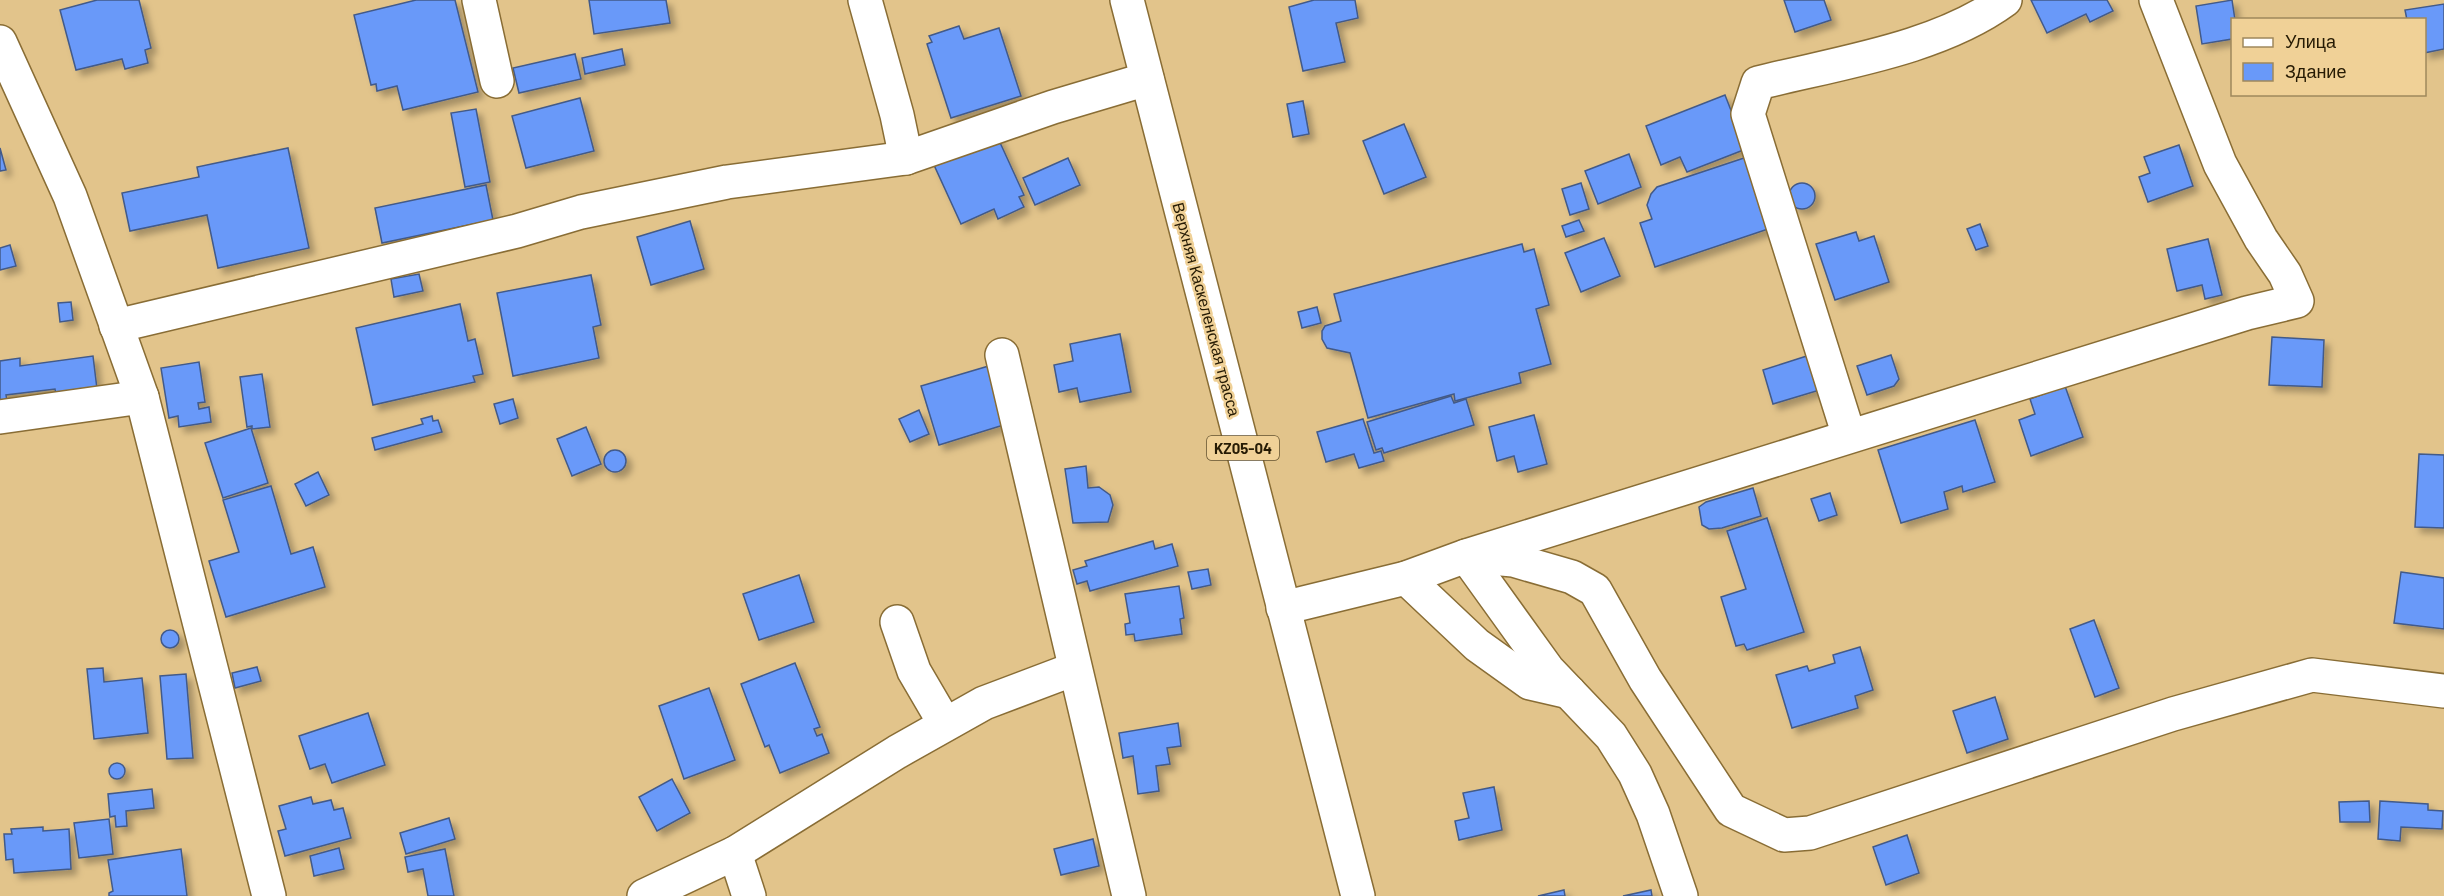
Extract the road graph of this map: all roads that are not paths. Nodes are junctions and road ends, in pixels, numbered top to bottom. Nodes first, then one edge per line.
1 (479, 0) edge
2 (865, 0) edge
3 (1127, 0) edge
4 (2005, 0) edge
5 (2156, 0) edge
6 (3, 58) edge
7 (1147, 79) junction
8 (497, 81) dead end
9 (906, 158) junction
10 (116, 326) junction
11 (1002, 355) dead end
12 (142, 397) junction
13 (0, 417) edge
14 (1849, 436) junction
15 (1466, 556) junction
16 (1406, 578) junction
17 (1283, 608) junction
18 (897, 622) dead end
19 (1453, 622) junction
20 (1074, 669) junction
21 (2444, 691) edge
22 (1569, 692) junction
23 (945, 724) junction
24 (735, 853) junction
25 (269, 896) edge
26 (644, 896) edge
27 (749, 896) edge
28 (1129, 896) edge
29 (1358, 896) edge
30 (1681, 896) edge

1 - 8 street
2 - 9 street
3 - 7 street, Верхняя Каскеленская трасса / KZ05-04
4 - 14 street
5 - 14 street
6 - 10 street
7 - 9 street
7 - 17 street, Верхняя Каскеленская трасса / KZ05-04
9 - 10 street
10 - 12 street
11 - 20 street
12 - 13 street
12 - 25 street
14 - 15 street
15 - 16 street
15 - 19 street
15 - 21 street
15 - 22 street
16 - 17 street
16 - 19 street
17 - 29 street, Верхняя Каскеленская трасса / KZ05-04
18 - 23 street
19 - 22 street
20 - 23 street
20 - 28 street
22 - 30 street
23 - 24 street
24 - 26 street
24 - 27 street

